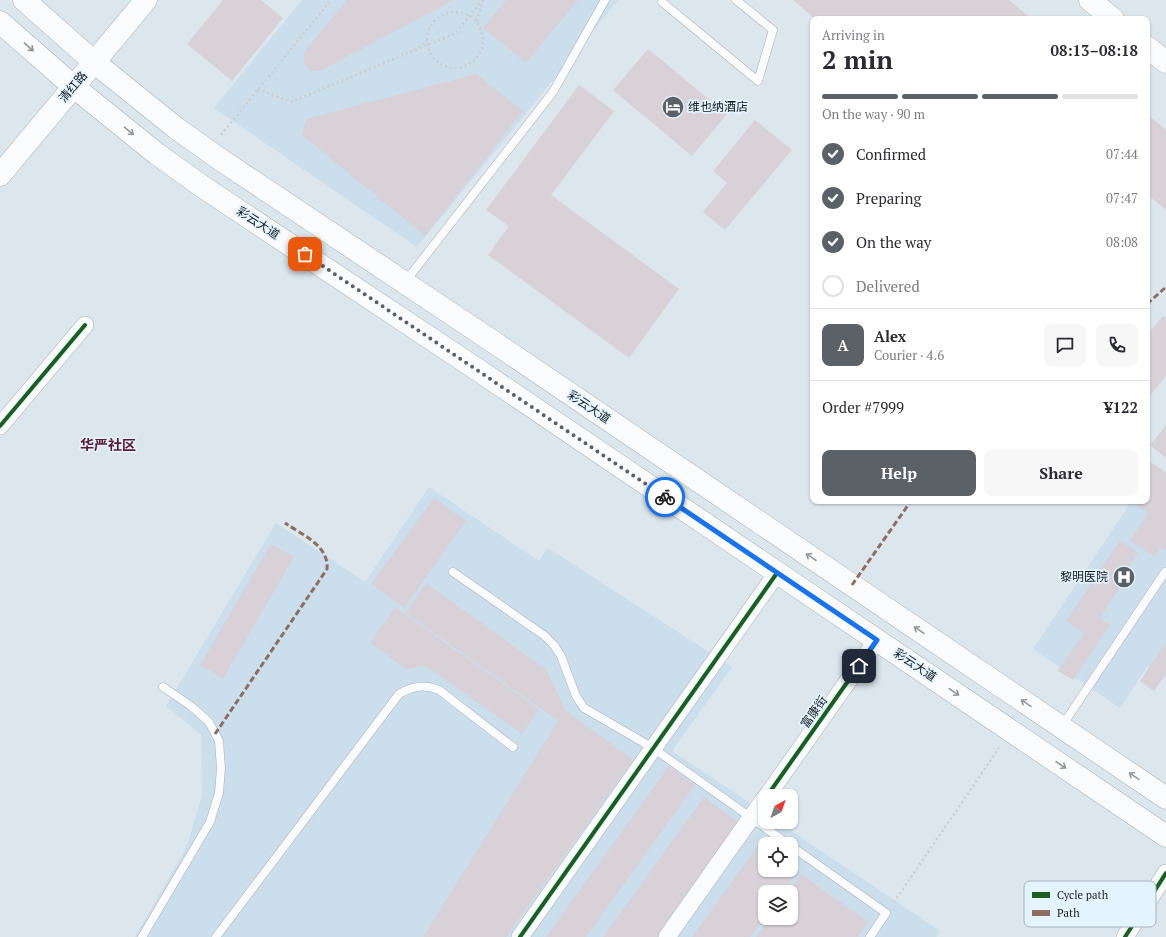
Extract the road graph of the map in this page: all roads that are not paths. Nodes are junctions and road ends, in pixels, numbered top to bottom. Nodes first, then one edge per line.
1 (24, 0) edge
2 (146, 0) edge
3 (605, 0) edge
4 (736, 0) edge
5 (1090, 0) edge
6 (662, 2) dead end
7 (1109, 16) edge
8 (0, 22) edge
9 (1150, 49) edge
10 (94, 62) junction
11 (1166, 62) edge
12 (74, 87) junction
13 (0, 175) edge
14 (404, 282) junction
15 (86, 325) dead end
16 (0, 426) edge
17 (453, 572) dead end
18 (1165, 572) edge
19 (777, 573) junction
20 (877, 640) junction
21 (163, 687) dead end
22 (1061, 727) junction
23 (513, 746) dead end
24 (653, 748) junction
25 (772, 789) edge
26 (1166, 798) edge
27 (758, 808) edge
28 (751, 818) junction
29 (1166, 836) edge
30 (778, 837) edge
31 (798, 851) edge
32 (1166, 873) edge
33 (1156, 889) edge
34 (1131, 927) edge
35 (142, 937) edge
36 (216, 937) edge
37 (520, 937) edge
38 (667, 937) edge
39 (870, 937) edge
40 (1125, 937) edge

1 - 10 main road, 彩云大道
2 - 10 main road, 清红路
3 - 14 lane
4 - 6 lane
5 - 7 main road
8 -> 12 main road, 彩云大道
9 - 11 main road
10 - 12 main road, 清红路
10 - 14 main road, 彩云大道
12 - 13 main road, 清红路
12 -> 19 main road, 彩云大道
22 -> 14 main road, 彩云大道
15 - 16 street
17 - 24 lane
18 - 22 lane
19 - 20 main road, 彩云大道
19 - 24 street
20 - 25 street, 富康街
20 -> 29 main road, 彩云大道
21 - 35 lane
26 -> 22 main road, 彩云大道
23 - 36 lane
24 - 28 lane
24 - 37 street
27 - 28 street, 富康街
28 - 30 lane
28 - 38 street, 富康街
31 - 39 lane
32 - 33 street
34 - 40 street

